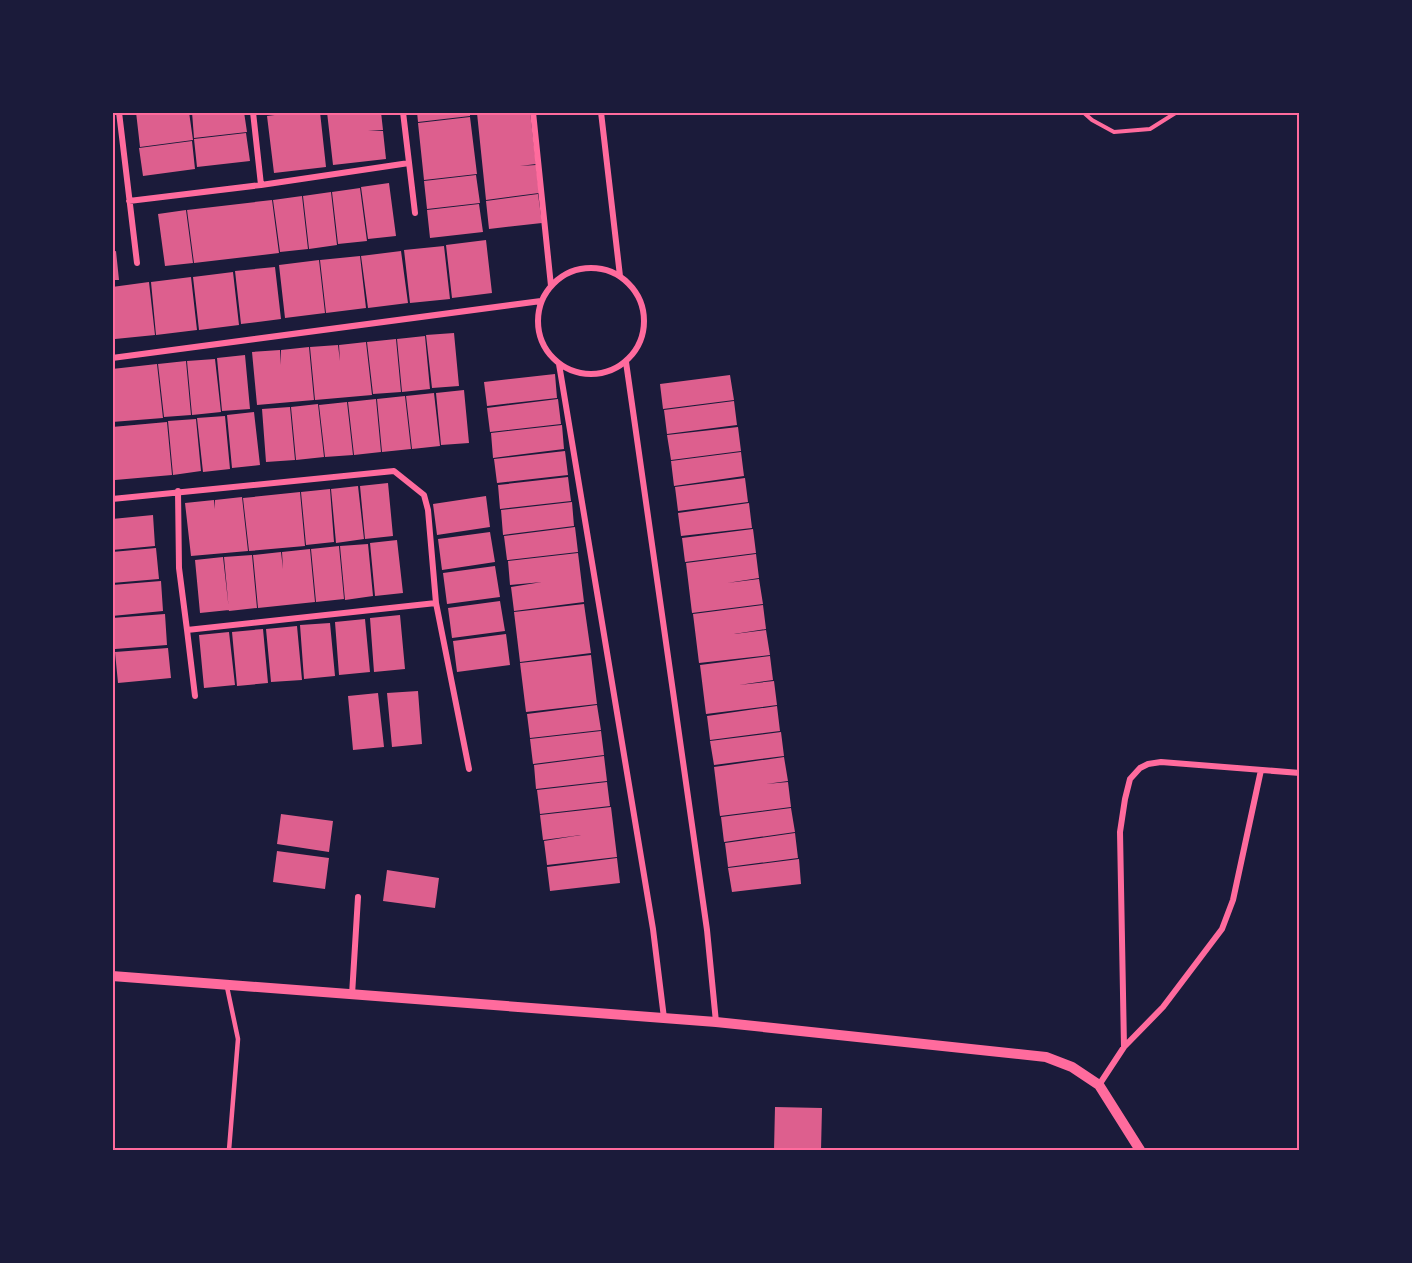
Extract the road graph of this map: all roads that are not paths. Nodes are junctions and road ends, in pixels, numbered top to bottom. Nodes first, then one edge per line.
1 (118, 112) edge
2 (253, 112) edge
3 (403, 112) edge
4 (533, 112) edge
5 (601, 112) edge
6 (409, 163) junction
7 (261, 185) junction
8 (129, 201) junction
9 (415, 213) dead end
10 (137, 262) dead end
11 (620, 276) junction
12 (551, 286) junction
13 (541, 301) junction
14 (112, 358) edge
15 (626, 362) junction
16 (559, 364) junction
17 (178, 491) junction
18 (112, 499) edge
19 (436, 603) junction
20 (187, 630) junction
21 (195, 696) dead end
22 (468, 769) dead end
23 (1261, 770) junction
24 (1299, 773) edge
25 (358, 897) dead end
26 (112, 976) edge
27 (227, 985) junction
28 (352, 994) junction
29 (664, 1018) junction
30 (716, 1022) junction
31 (1124, 1047) junction
32 (1099, 1085) junction
33 (229, 1150) edge
34 (1140, 1150) edge

1 - 8 street
2 - 7 street
3 - 6 street
4 - 12 street
5 - 11 street
6 - 7 street
6 - 9 street
7 - 8 street
8 - 10 street
11 - 12 street
11 - 15 street
12 - 13 street
13 - 14 street
13 - 16 street
15 - 16 street
15 - 30 street
16 - 29 street
17 - 18 street
17 - 19 street
17 - 20 street
19 - 20 street
19 - 22 street
20 - 21 street
23 - 24 street
23 - 31 street
23 - 31 street
25 - 28 street
26 - 27 street
27 - 28 street
27 - 33 lane
28 - 29 street
29 - 30 street
30 - 32 street
31 - 32 street
32 - 34 street

